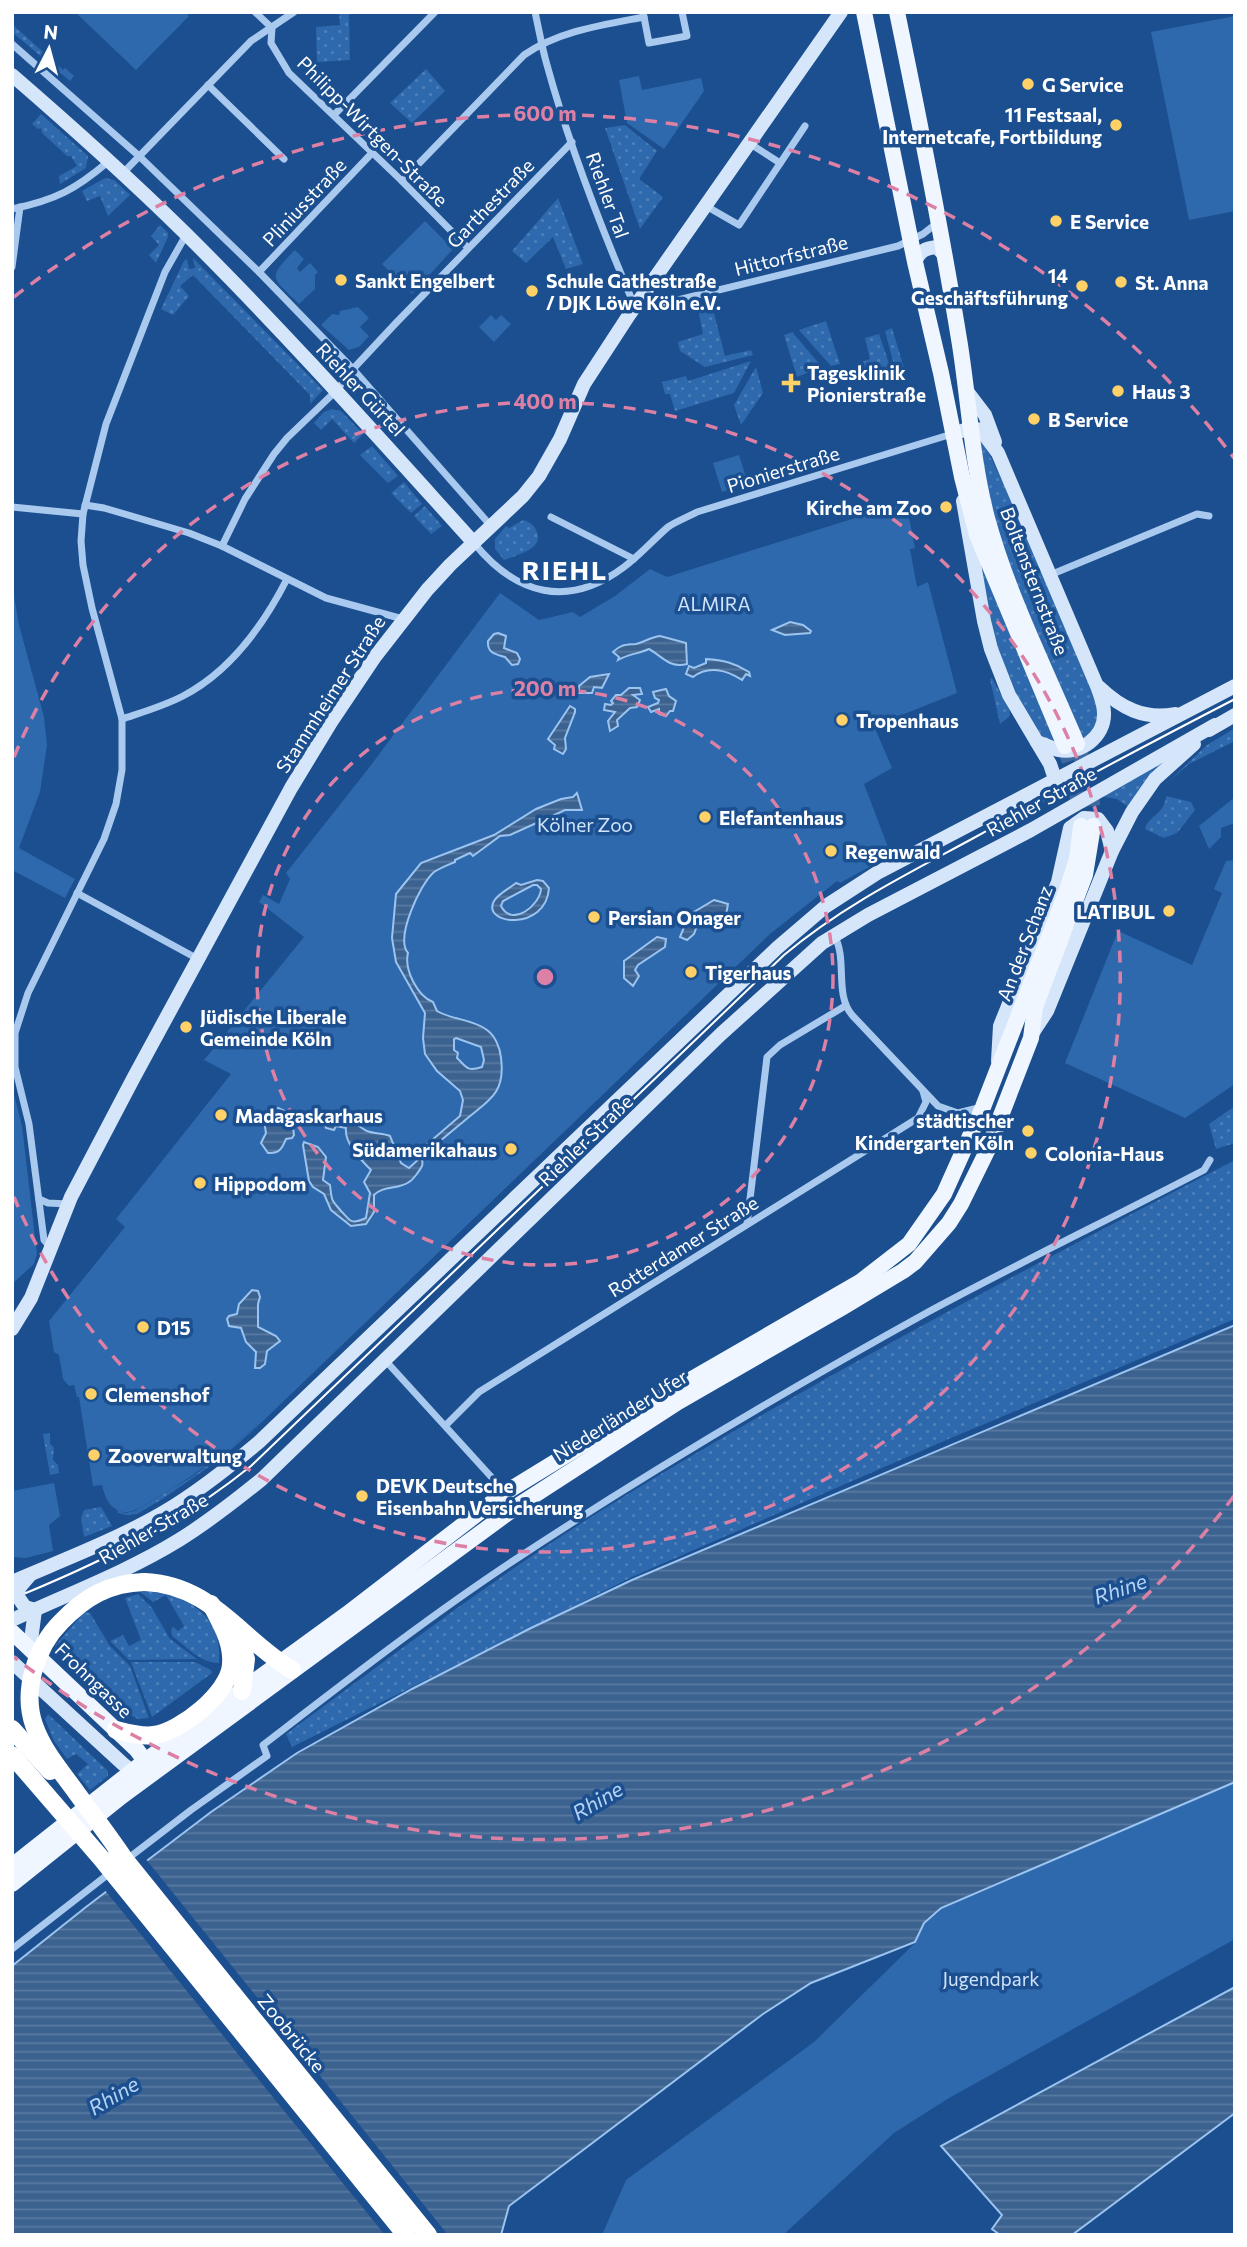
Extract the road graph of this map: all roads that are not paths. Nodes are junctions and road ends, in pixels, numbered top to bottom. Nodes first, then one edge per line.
1 (255, 12) edge
2 (294, 12) edge
3 (435, 12) edge
4 (535, 12) edge
5 (682, 12) edge
6 (839, 12) edge
7 (864, 12) edge
8 (897, 12) edge
9 (643, 14) edge
10 (272, 28) junction
11 (543, 43) junction
12 (12, 44) edge
13 (12, 75) edge
14 (208, 85) junction
15 (334, 116) junction
16 (805, 126) dead end
17 (572, 142) junction
18 (749, 143) junction
19 (372, 153) junction
20 (139, 156) junction
21 (284, 159) dead end
22 (110, 161) junction
23 (780, 163) junction
24 (123, 173) junction
25 (402, 181) junction
26 (706, 206) junction
27 (16, 208) edge
28 (938, 223) junction
29 (186, 234) junction
30 (911, 239) junction
31 (468, 248) junction
32 (887, 248) junction
33 (944, 255) junction
34 (915, 262) junction
35 (12, 267) edge
36 (259, 272) junction
37 (650, 287) junction
38 (662, 303) junction
39 (635, 307) junction
40 (353, 369) junction
41 (965, 388) junction
42 (337, 390) junction
43 (970, 428) junction
44 (953, 434) junction
45 (998, 453) junction
46 (962, 477) junction
47 (85, 505) junction
48 (12, 507) edge
49 (83, 514) junction
50 (1209, 516) dead end
51 (551, 517) dead end
52 (491, 526) junction
53 (474, 543) junction
54 (222, 546) junction
55 (635, 559) junction
56 (1050, 575) junction
57 (287, 579) junction
58 (403, 619) junction
59 (1097, 686) junction
60 (1235, 686) edge
61 (1186, 711) junction
62 (1235, 715) edge
63 (122, 719) junction
64 (1215, 725) junction
65 (1037, 742) junction
66 (1055, 779) junction
67 (1031, 830) junction
68 (1065, 847) junction
69 (1112, 851) junction
70 (77, 893) junction
71 (834, 934) junction
72 (199, 959) junction
73 (845, 1006) junction
74 (1031, 1038) junction
75 (997, 1072) junction
76 (923, 1091) junction
77 (983, 1107) junction
78 (972, 1133) junction
79 (988, 1149) junction
80 (1210, 1160) dead end
81 (39, 1199) junction
82 (68, 1204) junction
83 (949, 1223) joint
84 (747, 1224) junction
85 (924, 1226) joint
86 (50, 1247) junction
87 (12, 1329) edge
88 (384, 1359) junction
89 (446, 1425) junction
90 (505, 1493) junction
91 (516, 1507) junction
92 (12, 1573) edge
93 (31, 1574) junction
94 (12, 1582) edge
95 (211, 1604) junction
96 (35, 1611) junction
97 (12, 1619) edge
98 (235, 1624) junction
99 (12, 1632) edge
100 (30, 1648) junction
101 (12, 1662) edge
102 (286, 1666) junction
103 (242, 1691) junction
104 (12, 1729) edge
105 (116, 1730) junction
106 (12, 1755) edge
107 (147, 1769) junction
108 (132, 1771) junction
109 (123, 1857) junction
110 (12, 1866) edge
111 (12, 1884) edge
112 (12, 1949) edge
113 (406, 2235) edge
114 (428, 2235) edge

1 - 10 street
2 - 10 street
3 - 15 street
4 - 11 street, Riehler Tal
5 - 9 street
6 - 18 main road, Stammheimer Straße
7 - 30 main road, Boltensternstraße
8 - 28 main road, Boltensternstraße
9 - 11 street
10 - 14 street
10 - 15 street, Philipp-Wirtgen-Straße
11 - 17 street, Riehler Tal
11 - 25 street
12 - 20 street, Riehler Gürtel
13 - 22 main road, Riehler Gürtel
14 - 20 street
14 - 21 street
15 - 19 street, Philipp-Wirtgen-Straße
16 - 23 street
17 - 31 street, Garthestraße
17 - 39 street, Riehler Tal
18 - 23 street
18 - 26 main road, Stammheimer Straße
19 - 25 street, Philipp-Wirtgen-Straße
19 - 36 street, Pliniusstraße
20 - 24 street
20 - 36 street, Riehler Gürtel
22 - 24 main road, Riehler Gürtel
22 - 27 street
23 - 26 street
24 - 29 main road, Riehler Gürtel
25 - 31 street, Philipp-Wirtgen-Straße
26 - 37 main road, Stammheimer Straße
27 - 35 street
28 - 30 street, Hittorfstraße
28 - 33 main road, Boltensternstraße
29 - 42 main road, Riehler Gürtel
29 - 47 street
30 - 32 street, Hittorfstraße
30 - 34 main road, Boltensternstraße
31 - 40 street, Garthestraße
32 - 34 street
32 - 38 street, Hittorfstraße
33 - 34 main road
33 - 41 main road, Boltensternstraße
34 - 44 main road, Boltensternstraße
36 - 40 street, Riehler Gürtel
37 - 38 street
37 - 39 main road, Stammheimer Straße
38 - 39 street, Hittorfstraße
39 - 52 main road, Stammheimer Straße
40 - 42 street, Garthestraße
40 - 52 street, Riehler Gürtel
41 - 43 main road, Boltensternstraße
41 - 45 main road
42 - 53 main road, Riehler Gürtel
42 - 54 street, Garthestraße
43 - 44 main road
43 - 45 main road, Boltensternstraße
43 - 46 main road, Boltensternstraße
44 - 46 main road, Boltensternstraße
44 - 55 street, Pionierstraße
45 - 56 main road, Boltensternstraße
46 - 65 main road, Boltensternstraße
47 - 49 street
47 - 54 street
48 - 49 street
49 - 63 street
50 - 56 street, Boltensternstraße
51 - 55 street
52 - 53 main road, Stammheimer Straße
53 - 55 street, Riehler Gürtel
53 - 58 main road, Stammheimer Straße
54 - 57 street
56 - 59 main road, Boltensternstraße
57 - 58 street
57 - 63 street
58 - 72 main road, Stammheimer Straße
59 - 61 main road
59 - 65 main road, Boltensternstraße
60 - 61 main road
61 - 66 main road, Riehler Straße
62 - 64 main road, An der Schanz
63 - 70 street
64 - 67 main road, Riehler Straße
64 - 69 main road, An der Schanz
65 - 66 main road, Boltensternstraße
66 - 93 main road, Riehler Straße
67 - 68 main road
67 - 71 main road, Riehler Straße
68 - 69 main road
68 - 75 main road, An der Schanz
69 - 74 main road, An der Schanz
70 - 72 street
70 - 81 street
71 - 73 street
71 - 88 main road, Riehler Straße
72 - 82 main road, Stammheimer Straße
73 - 76 street
73 - 84 street
74 - 75 main road, An der Schanz
74 - 79 main road, An der Schanz
75 - 77 main road, An der Schanz
76 - 77 street
76 - 84 street, Rotterdamer Straße
77 - 78 main road, An der Schanz
78 - 79 main road
78 - 85 main road, An der Schanz
79 - 83 main road, An der Schanz
80 - 112 street
81 - 82 street
81 - 86 street
82 - 86 main road, Stammheimer Straße
83 - 91 main road, Niederländer Ufer
84 - 89 street, Rotterdamer Straße
85 - 90 main road, Niederländer Ufer
86 - 87 main road, Stammheimer Straße
88 - 89 street
88 - 96 main road, Riehler Straße
89 - 90 street
90 - 91 street
90 - 102 main road, Niederländer Ufer
91 - 102 main road, Niederländer Ufer
92 - 93 main road
93 - 94 main road, Riehler Straße
93 - 96 main road
95 - 98 highway
95 - 105 highway
95 - 109 highway, bridge
96 - 97 main road, Riehler Straße
96 - 100 main road
98 - 102 highway
98 - 103 highway
99 - 100 main road, Frohngasse
100 - 105 main road, Frohngasse
101 - 108 main road
102 - 103 main road, Niederländer Ufer
102 - 107 main road, Niederländer Ufer
103 - 107 main road, Niederländer Ufer
104 - 109 highway, bridge
105 - 107 main road, Frohngasse
106 - 113 highway, Zoobrücke, bridge
107 - 108 main road
107 - 111 main road
108 - 110 main road
109 - 114 highway, Zoobrücke, bridge

